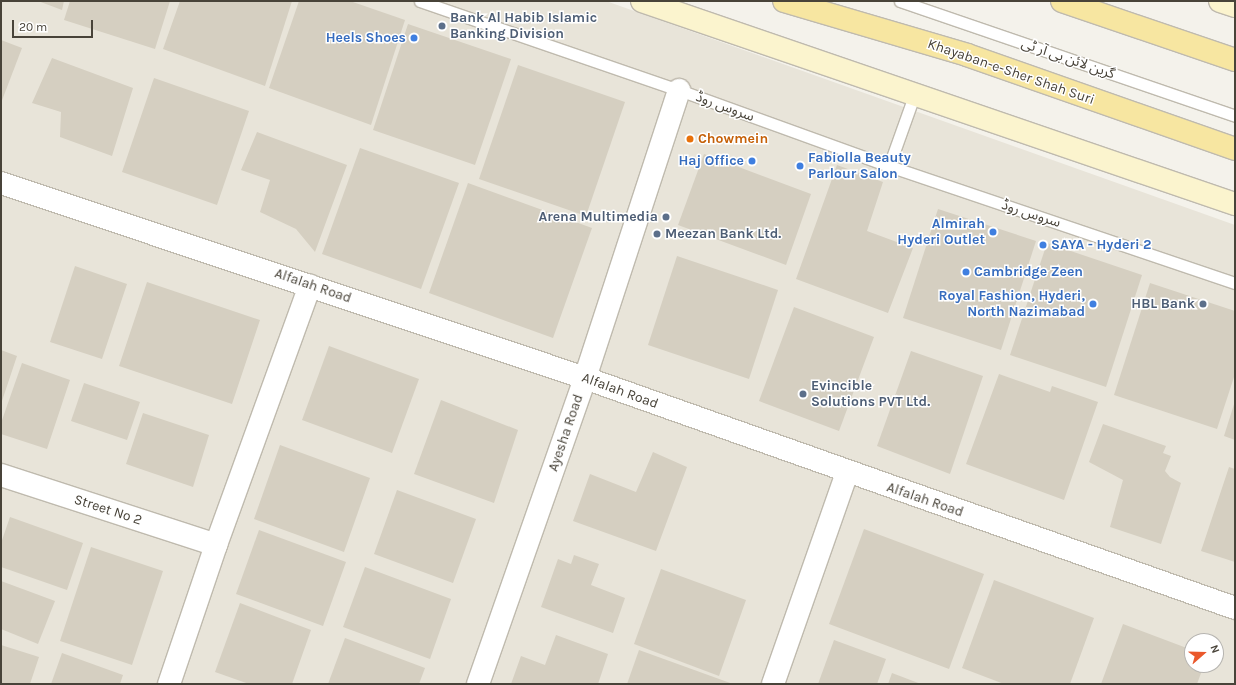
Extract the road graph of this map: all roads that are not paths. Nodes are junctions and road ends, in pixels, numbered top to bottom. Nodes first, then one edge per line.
1 (420, 1) edge
2 (642, 1) edge
3 (784, 1) edge
4 (900, 1) edge
5 (1062, 1) edge
6 (1220, 1) edge
7 (1235, 6) edge
8 (1235, 60) edge
9 (679, 90) junction
10 (915, 94) junction
11 (1235, 116) edge
12 (1235, 149) edge
13 (889, 166) junction
14 (1, 183) edge
15 (1235, 204) edge
16 (1235, 283) edge
17 (310, 285) junction
18 (585, 378) junction
19 (847, 473) junction
20 (1, 475) edge
21 (216, 545) junction
22 (1235, 608) edge
23 (169, 684) edge
24 (478, 684) edge
25 (773, 684) edge

1 - 9 lane, سروس روڈ
2 - 10 main road
3 - 12 main road, Khayaban-e-Sher Shah Suri
4 - 11 lane, گرین لائن بی آر ٹی
5 - 8 main road
6 - 7 main road
9 - 13 lane, سروس روڈ
9 - 18 street, Ayesha Road
10 - 13 lane
10 - 15 main road
13 - 16 lane, سروس روڈ
14 - 17 street, Alfalah Road
17 - 18 street, Alfalah Road
17 - 21 street
18 - 19 street, Alfalah Road
18 - 24 street, Ayesha Road
19 - 22 street, Alfalah Road
19 - 25 street
20 - 21 street, Street No 2
21 - 23 street

